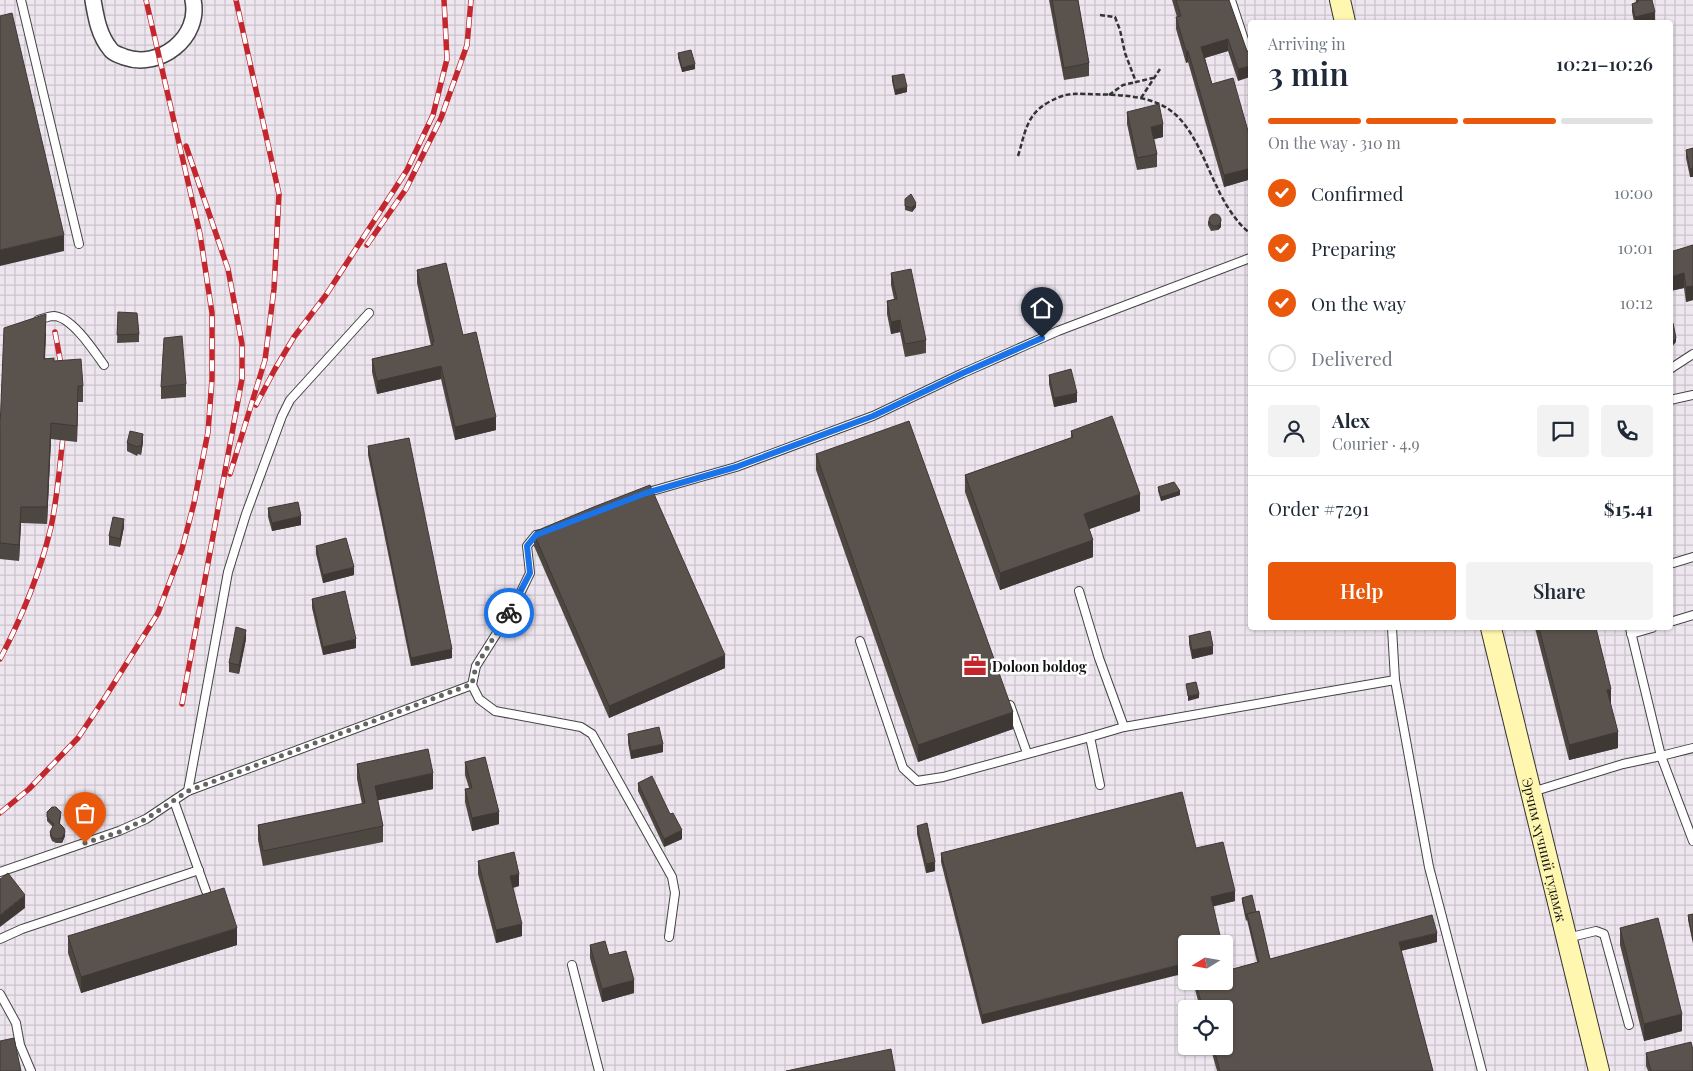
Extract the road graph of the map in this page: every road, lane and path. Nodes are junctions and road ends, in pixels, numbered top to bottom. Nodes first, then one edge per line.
1 (21, 0) edge
2 (92, 0) edge
3 (193, 0) edge
4 (1232, 0) edge
5 (1340, 0) edge
6 (1100, 15) dead end
7 (1345, 20) edge
8 (1248, 52) edge
9 (1160, 70) dead end
10 (1153, 78) junction
11 (1136, 82) junction
12 (1108, 95) junction
13 (1141, 98) junction
14 (1018, 156) dead end
15 (1248, 231) edge
16 (79, 244) dead end
17 (1248, 259) edge
18 (369, 313) dead end
19 (27, 323) edge
20 (1693, 354) edge
21 (104, 365) dead end
22 (1673, 367) edge
23 (1693, 395) edge
24 (1673, 399) edge
25 (639, 496) edge
26 (545, 532) edge
27 (1693, 557) edge
28 (1673, 563) edge
29 (1078, 591) dead end
30 (1693, 615) edge
31 (1673, 621) edge
32 (1392, 630) edge
33 (1491, 630) edge
34 (1630, 631) edge
35 (860, 642) dead end
36 (1395, 680) junction
37 (472, 684) junction
38 (1007, 697) edge
39 (1124, 727) junction
40 (1090, 737) junction
41 (1693, 748) edge
42 (1027, 753) junction
43 (1661, 756) junction
44 (1100, 785) dead end
45 (188, 791) junction
46 (1531, 792) junction
47 (174, 801) junction
48 (1693, 841) edge
49 (199, 870) junction
50 (0, 872) edge
51 (206, 891) edge
52 (669, 936) dead end
53 (1567, 938) junction
54 (0, 939) edge
55 (572, 965) dead end
56 (0, 994) edge
57 (1629, 1025) dead end
58 (31, 1071) edge
59 (599, 1071) edge
60 (1482, 1071) edge
61 (1599, 1071) edge

1 - 16 lane
2 - 3 street
4 - 8 lane
5 - 7 main road
6 - 11 path
9 - 10 path
10 - 11 path
10 - 13 path
11 - 12 path
12 - 13 path
12 - 14 path
13 - 15 path
17 - 25 lane
18 - 45 lane
19 - 21 lane
20 - 22 lane
23 - 24 lane
26 - 37 lane
27 - 28 lane
29 - 39 lane
30 - 31 lane
32 - 36 lane
33 - 46 main road, Эрчим хүчний гудамж
34 - 43 lane
35 - 42 lane
36 - 39 lane
36 - 60 lane
37 - 45 lane
37 - 52 lane
38 - 42 lane
39 - 40 lane
40 - 42 lane
40 - 44 lane
41 - 43 lane
43 - 46 lane
43 - 48 lane
45 - 47 lane
46 - 53 main road, Эрчим хүчний гудамж
47 - 49 lane
47 - 50 lane
49 - 51 lane
49 - 54 lane
53 - 57 lane
53 - 61 main road, Эрчим хүчний гудамж
55 - 59 lane
56 - 58 lane

